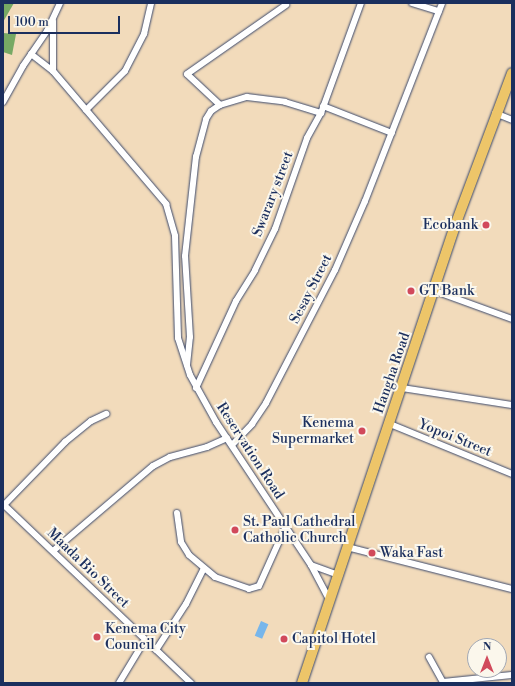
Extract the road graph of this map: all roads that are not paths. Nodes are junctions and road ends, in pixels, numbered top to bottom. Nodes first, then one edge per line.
1 (60, 3) edge
2 (151, 3) edge
3 (362, 3) edge
4 (412, 3) edge
5 (442, 3) edge
6 (286, 4) dead end
7 (439, 11) junction
8 (53, 18) junction
9 (31, 54) junction
10 (53, 71) junction
11 (512, 72) edge
12 (3, 102) edge
13 (220, 105) junction
14 (323, 106) junction
15 (86, 110) junction
16 (321, 113) junction
17 (495, 113) junction
18 (512, 120) edge
19 (392, 133) junction
20 (188, 235) junction
21 (175, 236) junction
22 (435, 291) junction
23 (512, 319) edge
24 (187, 367) junction
25 (196, 388) junction
26 (402, 388) junction
27 (512, 406) edge
28 (106, 414) dead end
29 (390, 424) junction
30 (227, 438) junction
31 (232, 446) junction
32 (512, 474) edge
33 (4, 504) edge
34 (177, 513) dead end
35 (286, 526) junction
36 (347, 548) junction
37 (53, 551) junction
38 (311, 565) junction
39 (204, 568) junction
40 (339, 575) junction
41 (512, 589) edge
42 (330, 601) junction
43 (145, 640) junction
44 (156, 650) junction
45 (429, 657) dead end
46 (512, 675) edge
47 (119, 683) edge
48 (191, 683) edge
49 (302, 683) edge

1 - 8 street
2 - 15 street
3 - 14 street, Swarary street
4 - 7 street
5 - 7 street, Sesay Street
6 - 13 street
7 - 19 street, Sesay Street
8 - 9 street
8 - 10 street
9 - 10 street, Reservation Road
9 - 12 street
10 - 15 street, Reservation Road
11 - 17 highway, Hangha Road
13 - 16 street
13 - 20 street
14 - 16 street, Swarary street
14 - 19 street
15 - 21 street, Reservation Road
16 - 25 street, Swarary street
17 - 18 street
17 - 22 highway, Hangha Road
19 - 31 street, Sesay Street
20 - 21 street
20 - 24 street
21 - 24 street, Reservation Road
22 - 23 street
22 - 26 highway, Hangha Road
24 - 25 street, Reservation Road
25 - 30 street, Reservation Road
26 - 27 street
26 - 29 highway, Hangha Road
28 - 33 street
29 - 32 street, Yopoi Street
29 - 36 highway, Hangha Road
30 - 31 street, Reservation Road
30 - 37 street
31 - 35 street, Reservation Road
33 - 37 street, Maada Bio Street
34 - 39 street
35 - 38 street, Reservation Road
35 - 39 street
36 - 40 highway, Hangha Road
36 - 41 street
37 - 43 street, Maada Bio Street
38 - 40 street
38 - 42 street, Reservation Road
39 - 44 street
40 - 42 highway, Hangha Road
42 - 49 highway, Hangha Road
43 - 44 street, Maada Bio Street
43 - 47 street
44 - 48 street, Maada Bio Street
45 - 46 street

